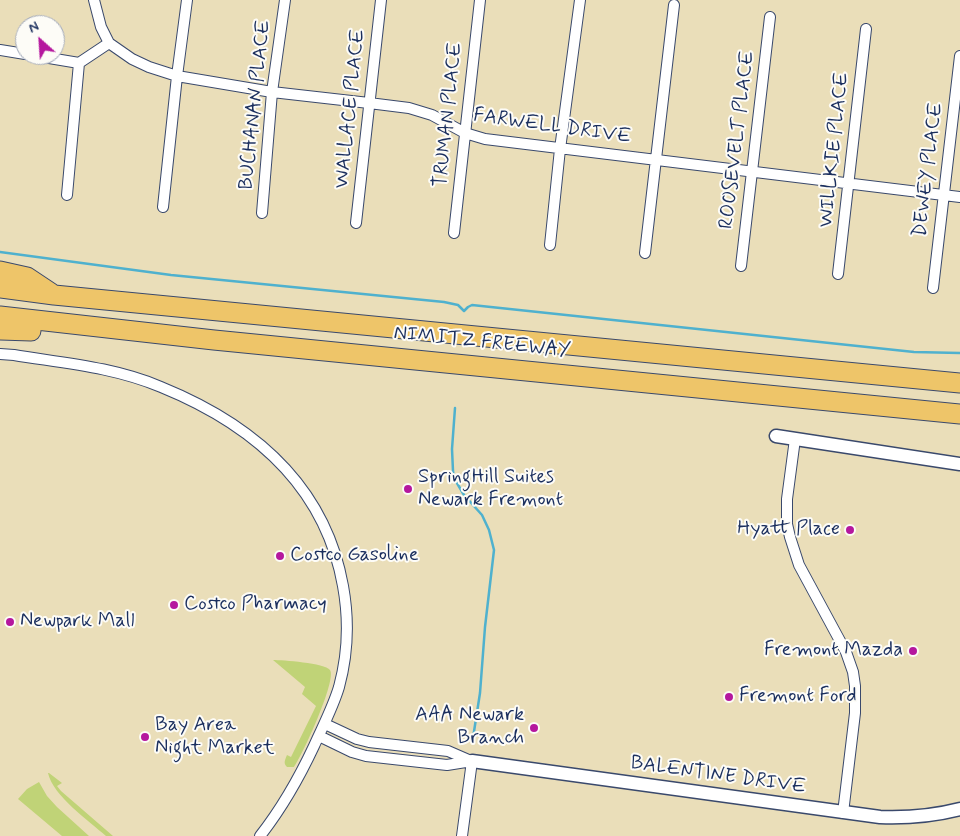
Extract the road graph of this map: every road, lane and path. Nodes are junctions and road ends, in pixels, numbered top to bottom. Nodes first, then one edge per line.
1 (94, 0) edge
2 (187, 0) edge
3 (285, 0) edge
4 (381, 0) edge
5 (480, 0) edge
6 (580, 0) edge
7 (674, 5) dead end
8 (770, 18) dead end
9 (866, 29) dead end
10 (110, 43) junction
11 (0, 50) edge
12 (15, 52) edge
13 (960, 56) edge
14 (65, 61) edge
15 (79, 63) junction
16 (177, 76) junction
17 (272, 92) junction
18 (368, 103) junction
19 (465, 134) junction
20 (560, 149) junction
21 (656, 160) junction
22 (753, 172) junction
23 (849, 183) junction
24 (67, 194) dead end
25 (943, 194) junction
26 (960, 196) edge
27 (164, 207) dead end
28 (262, 213) dead end
29 (356, 223) dead end
30 (454, 233) dead end
31 (550, 245) dead end
32 (645, 253) dead end
33 (741, 266) dead end
34 (0, 271) edge
35 (838, 274) dead end
36 (0, 288) edge
37 (933, 288) dead end
38 (54, 295) junction
39 (0, 316) edge
40 (0, 330) edge
41 (214, 340) junction
42 (0, 354) edge
43 (960, 383) edge
44 (960, 414) edge
45 (776, 436) dead end
46 (796, 439) junction
47 (960, 464) edge
48 (325, 724) junction
49 (319, 736) junction
50 (472, 761) junction
51 (960, 809) edge
52 (843, 812) junction
53 (260, 836) edge
54 (462, 836) edge

1 - 10 street, FARWELL DRIVE
2 - 16 street
3 - 17 street, BUCHANAN PLACE
4 - 18 street, WALLACE PLACE
5 - 19 street, TRUMAN PLACE
6 - 20 street
7 - 21 street
8 - 22 street, ROOSEVELT PLACE
9 - 23 street, WILLKIE PLACE
10 - 15 street
10 - 16 street, FARWELL DRIVE
11 - 12 street
13 - 25 street, DEWEY PLACE
14 - 15 street
15 - 24 street
16 - 17 street, FARWELL DRIVE
16 - 27 street
17 - 18 street, FARWELL DRIVE
17 - 28 street, BUCHANAN PLACE
18 - 19 street, FARWELL DRIVE
18 - 29 street, WALLACE PLACE
19 - 20 street, FARWELL DRIVE
19 - 30 street, TRUMAN PLACE
20 - 21 street, FARWELL DRIVE
20 - 31 street
21 - 22 street, FARWELL DRIVE
21 - 32 street
22 - 23 street, FARWELL DRIVE
22 - 33 street, ROOSEVELT PLACE
23 - 25 street, FARWELL DRIVE
23 - 35 street, WILLKIE PLACE
25 - 26 street, FARWELL DRIVE
25 - 37 street, DEWEY PLACE
34 - 38 highway
36 - 38 highway, NIMITZ FREEWAY
38 - 43 highway, NIMITZ FREEWAY
39 - 41 highway, NIMITZ FREEWAY
40 - 41 highway
41 - 44 highway, NIMITZ FREEWAY
42 - 48 street
45 - 46 street
46 - 47 street
46 - 52 street
48 - 49 street
48 - 50 street, BALENTINE DRIVE
49 - 50 street, BALENTINE DRIVE
49 - 53 street
50 - 52 street, BALENTINE DRIVE
50 - 54 street
51 - 52 street, BALENTINE DRIVE

